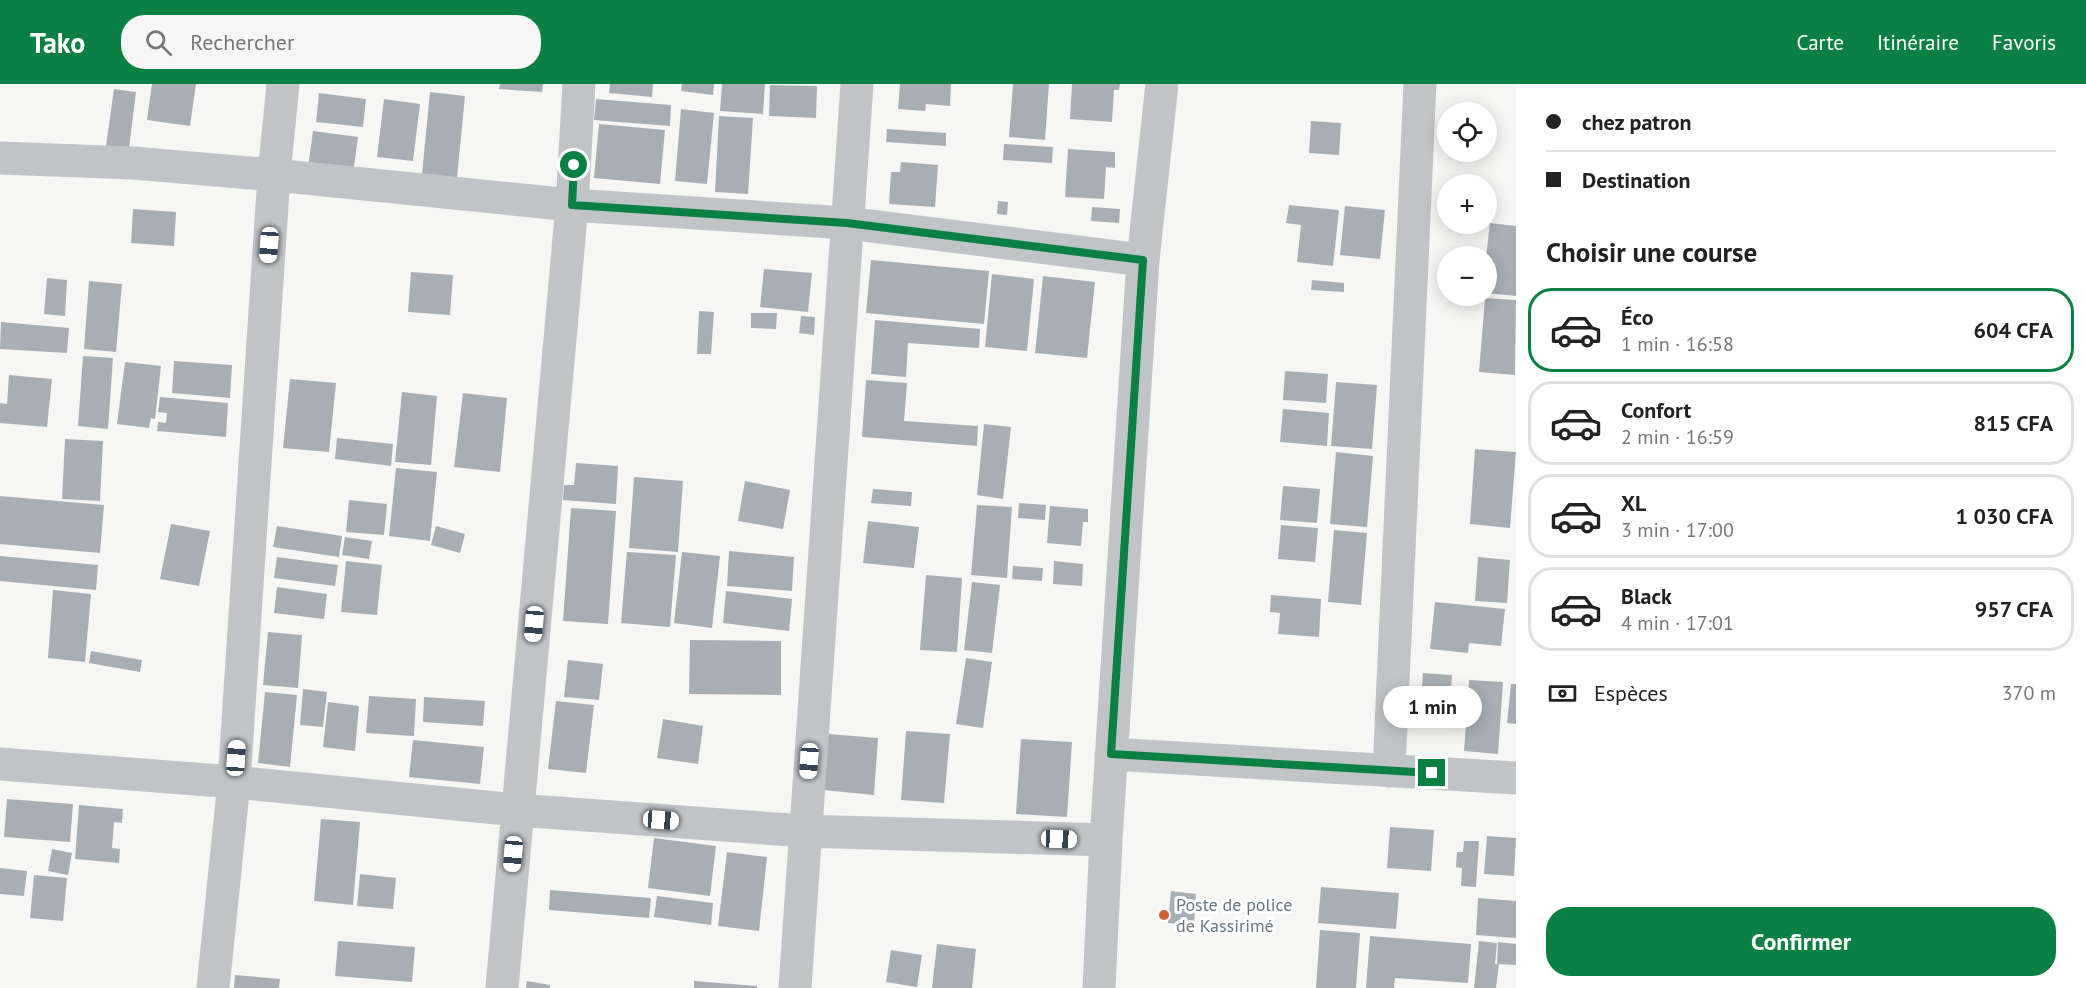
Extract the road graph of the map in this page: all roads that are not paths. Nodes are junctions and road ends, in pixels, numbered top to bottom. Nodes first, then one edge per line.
1 (283, 84) edge
2 (579, 84) edge
3 (857, 84) edge
4 (1162, 84) edge
5 (1420, 84) edge
6 (0, 158) edge
7 (274, 175) junction
8 (572, 205) junction
9 (847, 223) junction
10 (1143, 260) junction
11 (1111, 754) junction
12 (0, 764) edge
13 (1389, 771) junction
14 (1516, 778) edge
15 (234, 782) junction
16 (517, 810) junction
17 (804, 831) junction
18 (1106, 840) junction
19 (1107, 984) edge
20 (213, 988) edge
21 (501, 988) edge
22 (795, 988) edge

1 - 7 street
2 - 8 street
3 - 9 street
4 - 10 street
5 - 13 street
6 - 7 street
7 - 8 street
7 - 15 street
8 - 9 street
8 - 16 street
9 - 10 street
9 - 17 street
10 - 11 street
11 - 13 street
11 - 18 street
12 - 15 street
13 - 14 street
15 - 16 street
15 - 20 street
16 - 17 street
16 - 21 street
17 - 18 street
17 - 22 street
18 - 19 street

